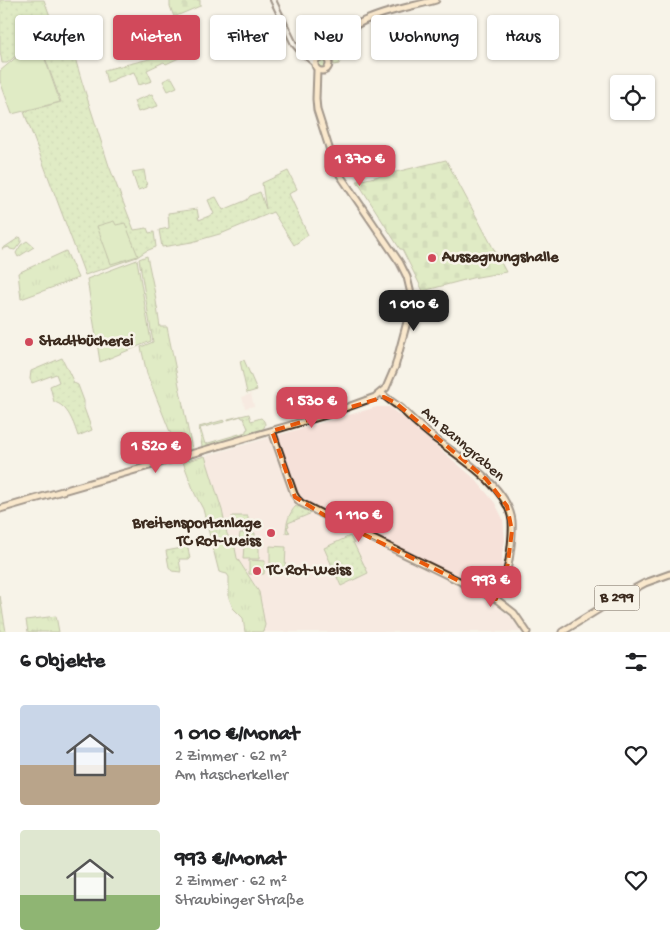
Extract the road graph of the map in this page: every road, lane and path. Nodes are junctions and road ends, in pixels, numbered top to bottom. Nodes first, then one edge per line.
1 (273, 0) edge
2 (436, 0) edge
3 (361, 23) edge
4 (296, 47) edge
5 (319, 60) edge
6 (323, 60) edge
7 (319, 70) junction
8 (384, 392) junction
9 (272, 431) junction
10 (0, 509) edge
11 (670, 574) edge
12 (496, 599) junction
13 (527, 632) edge
14 (562, 632) edge

1 - 4 street
2 - 3 main road
5 - 7 main road
6 - 7 main road
7 - 8 main road
8 - 9 main road
8 - 12 main road, Am Banngraben
9 - 10 main road
9 - 12 main road
11 - 14 main road, B 299
12 - 13 main road

